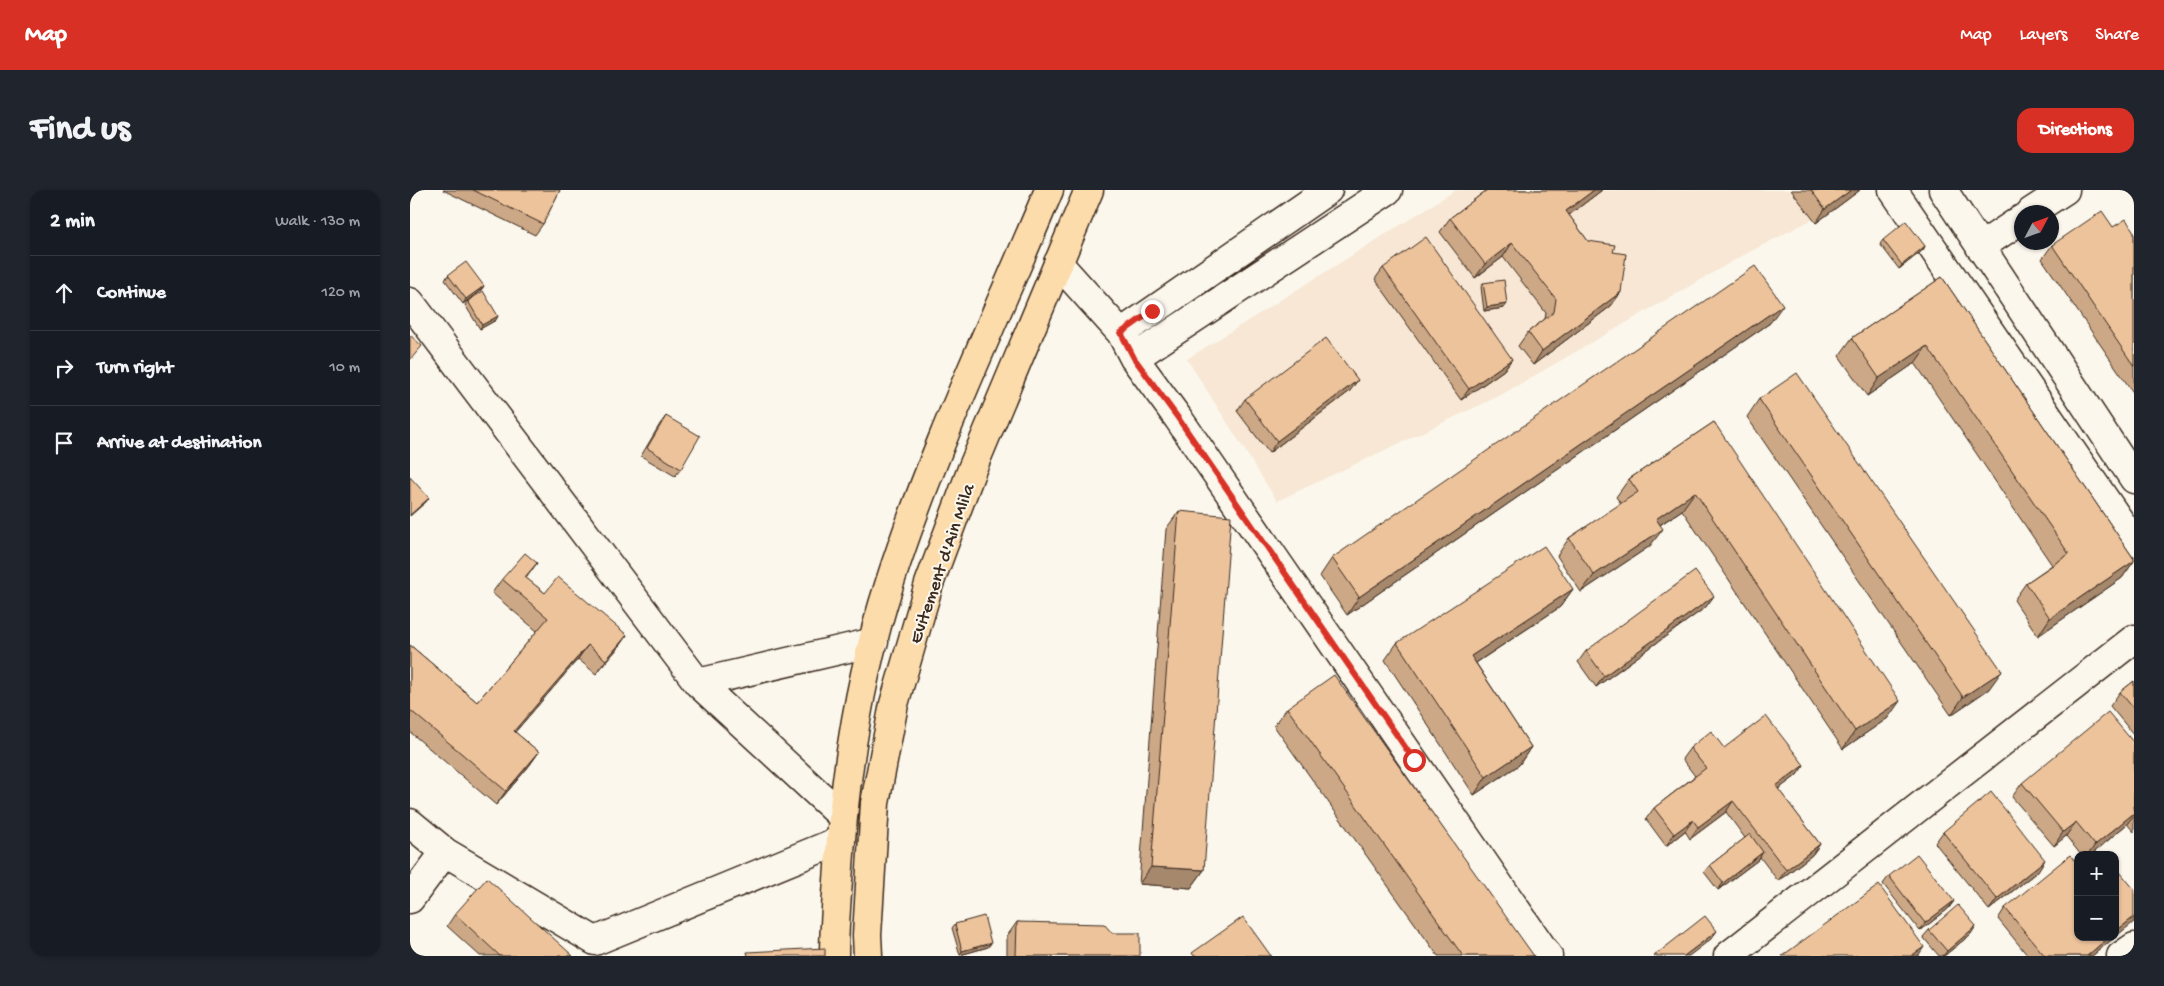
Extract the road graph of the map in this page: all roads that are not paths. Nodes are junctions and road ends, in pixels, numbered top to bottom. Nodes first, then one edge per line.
1 (1049, 190) edge
2 (1089, 190) edge
3 (1328, 190) edge
4 (1388, 190) edge
5 (1893, 190) edge
6 (1943, 190) edge
7 (2065, 190) edge
8 (2042, 205) edge
9 (2014, 224) edge
10 (1980, 247) junction
11 (1058, 263) junction
12 (410, 302) edge
13 (1121, 333) junction
14 (1134, 358) junction
15 (2134, 479) edge
16 (2134, 542) edge
17 (2134, 639) edge
18 (874, 642) junction
19 (698, 683) junction
20 (410, 823) edge
21 (842, 828) junction
22 (445, 852) junction
23 (410, 899) edge
24 (2134, 947) edge
25 (834, 956) edge
26 (868, 956) edge
27 (1548, 956) edge
28 (1728, 956) edge
29 (2121, 956) edge

1 - 18 highway, Evitement d'Ain Mlila
2 - 11 highway, Evitement d'Ain Mlila
3 - 13 street
4 - 14 street
5 - 16 street
6 - 10 street
7 - 8 street
9 - 10 street
10 - 15 street
11 - 13 street
11 - 26 highway, Evitement d'Ain Mlila
12 - 19 street
13 - 14 street
14 - 27 street
17 - 28 street
18 - 19 street
18 - 21 highway, Evitement d'Ain Mlila
19 - 21 street
20 - 22 street
21 - 22 street
21 - 25 highway, Evitement d'Ain Mlila
22 - 23 street
24 - 29 street

